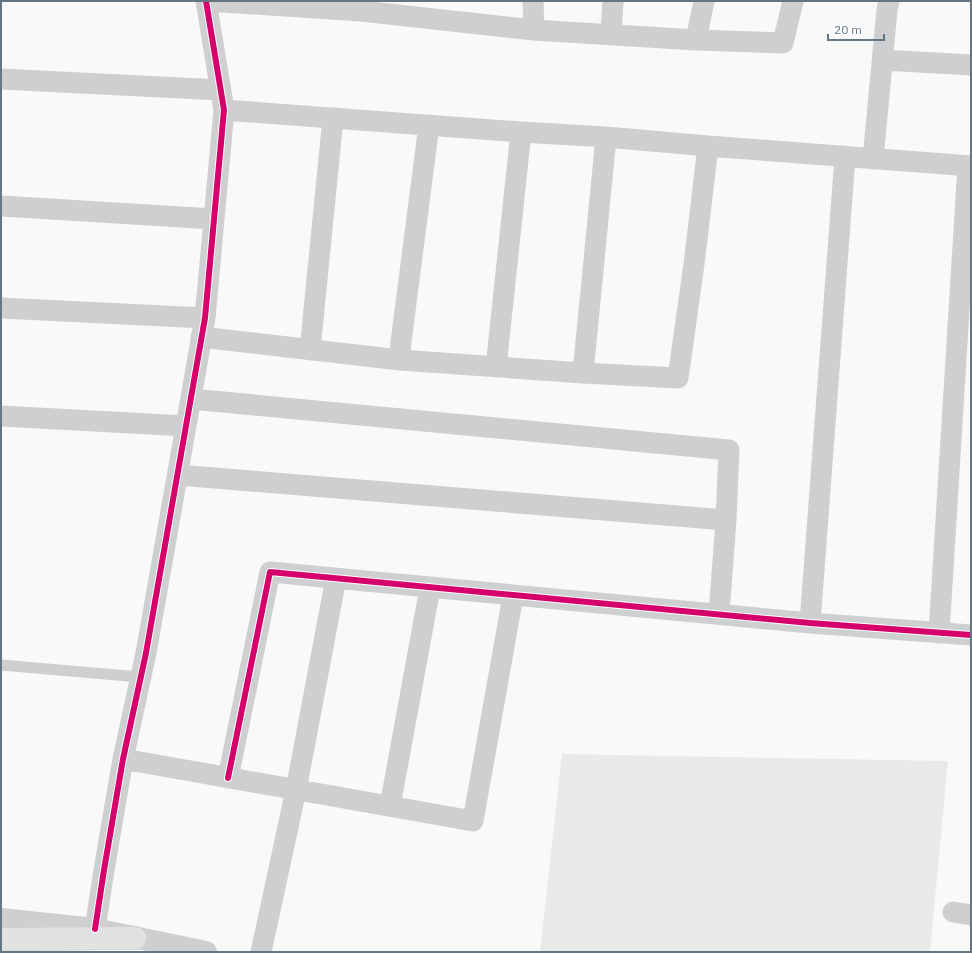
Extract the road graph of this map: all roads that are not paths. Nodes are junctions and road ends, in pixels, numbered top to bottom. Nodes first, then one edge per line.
1 (207, 1) edge
2 (533, 1) edge
3 (613, 1) edge
4 (704, 1) edge
5 (793, 1) edge
6 (889, 1) edge
7 (534, 30) junction
8 (611, 34) junction
9 (696, 40) junction
10 (883, 60) junction
11 (971, 65) edge
12 (1, 79) edge
13 (222, 100) junction
14 (333, 118) junction
15 (428, 125) junction
16 (521, 132) junction
17 (606, 137) junction
18 (708, 146) junction
19 (845, 156) junction
20 (873, 159) junction
21 (969, 166) edge
22 (1, 206) edge
23 (214, 219) junction
24 (1, 308) edge
25 (203, 328) junction
26 (310, 350) junction
27 (400, 360) junction
28 (496, 367) junction
29 (583, 373) junction
30 (191, 399) junction
31 (1, 416) edge
32 (186, 426) junction
33 (178, 476) junction
34 (726, 520) junction
35 (336, 578) junction
36 (430, 588) junction
37 (513, 596) junction
38 (719, 614) junction
39 (810, 623) junction
40 (939, 633) junction
41 (971, 635) edge
42 (1, 665) edge
43 (140, 677) junction
44 (123, 759) junction
45 (228, 778) junction
46 (296, 790) junction
47 (390, 806) junction
48 (1, 919) edge
49 (95, 930) junction
50 (135, 938) junction
51 (1, 939) edge
52 (206, 952) edge
53 (261, 952) edge

1 - 7 street
1 - 13 street
2 - 7 street
3 - 8 street
4 - 9 street
5 - 9 street
6 - 10 street
7 - 8 street
8 - 9 street
10 - 11 street
10 - 20 street
12 - 13 street
13 - 14 street
13 - 23 street
14 - 15 street
14 - 26 street
15 - 16 street
15 - 27 street
16 - 17 street
16 - 28 street
17 - 18 street
17 - 29 street
18 - 19 street
18 - 29 street
19 - 20 street
19 - 39 street
20 - 21 street
21 - 40 street
22 - 23 street
23 - 25 street
24 - 25 street
25 - 26 street
25 - 30 street
26 - 27 street
27 - 28 street
28 - 29 street
30 - 32 street
30 - 34 street
31 - 32 street
32 - 33 street
33 - 34 street
33 - 43 street
34 - 38 street
35 - 36 street
35 - 45 street
35 - 46 street
36 - 37 street
36 - 47 street
37 - 38 street
37 - 47 street
38 - 39 street
39 - 40 street
40 - 41 street
42 - 43 lane
43 - 44 street
44 - 45 street
44 - 49 street
45 - 46 street
46 - 47 street
46 - 53 street
48 - 49 street
49 - 50 street
50 - 51 highway
50 - 52 street

